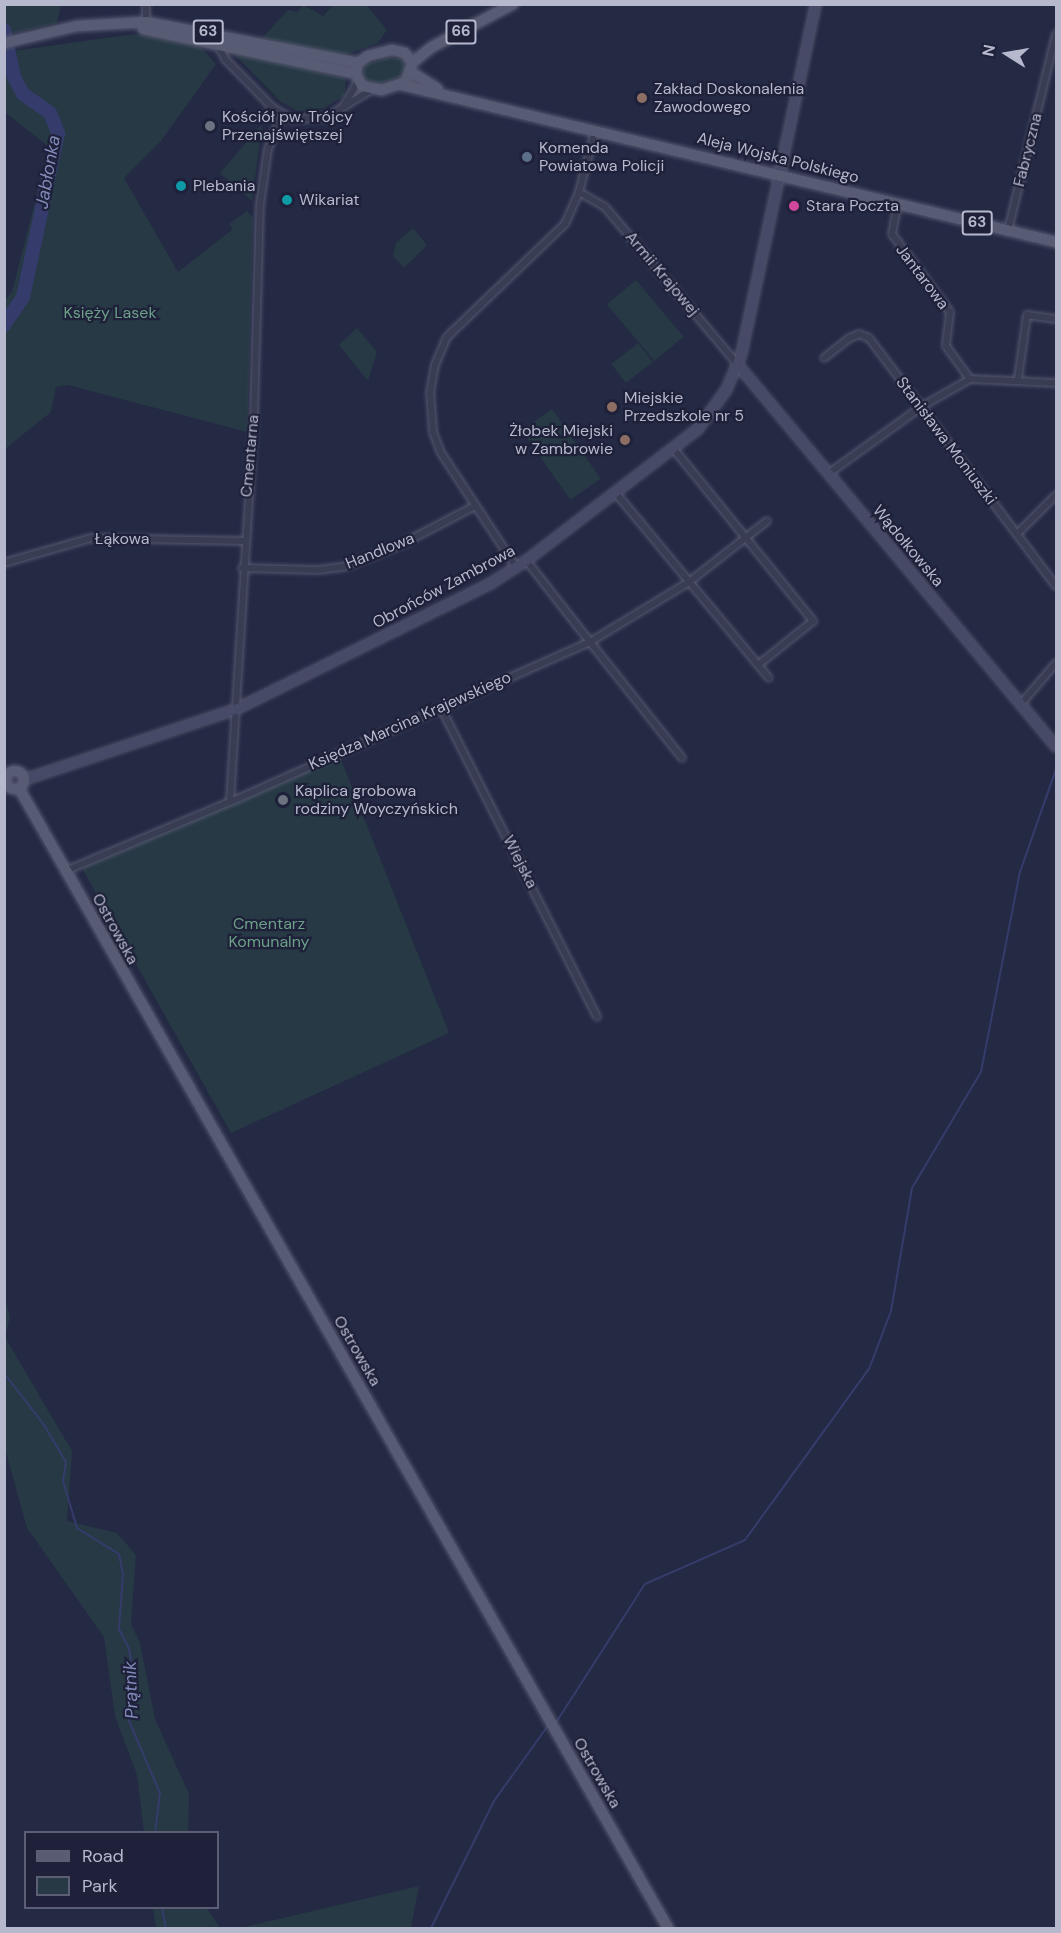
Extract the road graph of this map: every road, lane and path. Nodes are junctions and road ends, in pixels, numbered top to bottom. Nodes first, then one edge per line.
1 (146, 4) edge
2 (497, 4) edge
3 (513, 4) edge
4 (815, 4) edge
5 (146, 25) junction
6 (1056, 34) edge
7 (219, 39) junction
8 (4, 43) edge
9 (405, 53) junction
10 (412, 68) junction
11 (357, 73) junction
12 (402, 85) junction
13 (371, 90) junction
14 (492, 105) junction
15 (343, 107) junction
16 (282, 115) junction
17 (595, 131) junction
18 (778, 174) junction
19 (579, 192) junction
20 (898, 203) junction
21 (1008, 230) junction
22 (1056, 242) edge
23 (1056, 319) edge
24 (824, 358) dead end
25 (738, 365) junction
26 (970, 379) junction
27 (1018, 379) junction
28 (1056, 383) edge
29 (921, 407) junction
30 (673, 448) junction
31 (828, 474) junction
32 (615, 492) junction
33 (1056, 495) edge
34 (475, 506) junction
35 (766, 521) dead end
36 (1017, 534) junction
37 (744, 538) junction
38 (243, 541) junction
39 (526, 560) junction
40 (4, 563) edge
41 (516, 567) junction
42 (242, 568) junction
43 (688, 582) junction
44 (1056, 586) edge
45 (590, 642) junction
46 (1056, 663) edge
47 (758, 665) junction
48 (769, 678) dead end
49 (1021, 704) junction
50 (441, 708) junction
51 (235, 709) junction
52 (1056, 746) edge
53 (681, 758) dead end
54 (6, 774) edge
55 (22, 784) junction
56 (230, 801) junction
57 (65, 871) junction
58 (597, 1017) dead end
59 (669, 1929) edge

1 - 5 street
2 - 9 main road, 66
3 - 10 main road, 66
4 - 18 street, Obrońców Zambrowa
5 - 7 main road, 63
5 - 8 main road, 63
6 - 21 street, Fabryczna
7 - 11 main road, 63
7 - 16 street
9 - 10 main road, 63
9 - 11 main road
10 - 12 main road
10 - 14 main road, Aleja Wojska Polskiego / 63
11 - 13 main road, 63
11 - 15 street
12 - 13 main road, 63
12 - 14 main road, Aleja Wojska Polskiego / 63
13 - 15 street
14 - 17 main road, Aleja Wojska Polskiego / 63
15 - 16 street
16 - 38 street, Cmentarna
17 - 18 main road, Aleja Wojska Polskiego / 63
17 - 19 street
18 - 20 main road, Aleja Wojska Polskiego / 63
18 - 25 street, Obrońców Zambrowa
19 - 25 street, Armii Krajowej
19 - 34 street
20 - 21 main road, Aleja Wojska Polskiego / 63
20 - 26 street, Jantarowa
21 - 22 main road, Aleja Wojska Polskiego / 63
23 - 27 street
24 - 29 street, Stanisława Moniuszki
25 - 30 street, Obrońców Zambrowa
25 - 31 street, Wądołkowska
26 - 27 street
26 - 29 street
27 - 28 street
29 - 31 street
29 - 36 street, Stanisława Moniuszki
30 - 32 street, Obrońców Zambrowa
30 - 37 street
31 - 49 street, Wądołkowska
32 - 39 street, Obrońców Zambrowa
32 - 43 street
33 - 36 street
34 - 41 street
34 - 42 street, Handlowa
35 - 37 street, Księdza Marcina Krajewskiego
36 - 44 street, Stanisława Moniuszki
37 - 43 street, Księdza Marcina Krajewskiego
37 - 47 street
38 - 40 street, Łąkowa
38 - 42 street, Cmentarna
39 - 41 street, Obrońców Zambrowa
39 - 45 street
41 - 51 street, Obrońców Zambrowa
42 - 51 street, Cmentarna
43 - 45 street, Księdza Marcina Krajewskiego
43 - 47 street
45 - 50 street, Księdza Marcina Krajewskiego
45 - 53 street
46 - 49 street
47 - 48 street
49 - 52 street, Wądołkowska
50 - 56 street, Księdza Marcina Krajewskiego
50 - 58 street, Wiejska
51 - 55 street, Obrońców Zambrowa
51 - 56 street, Cmentarna
54 - 55 main road
54 - 55 main road
55 - 57 main road, Ostrowska
56 - 57 street, Księdza Marcina Krajewskiego
57 - 59 main road, Ostrowska

